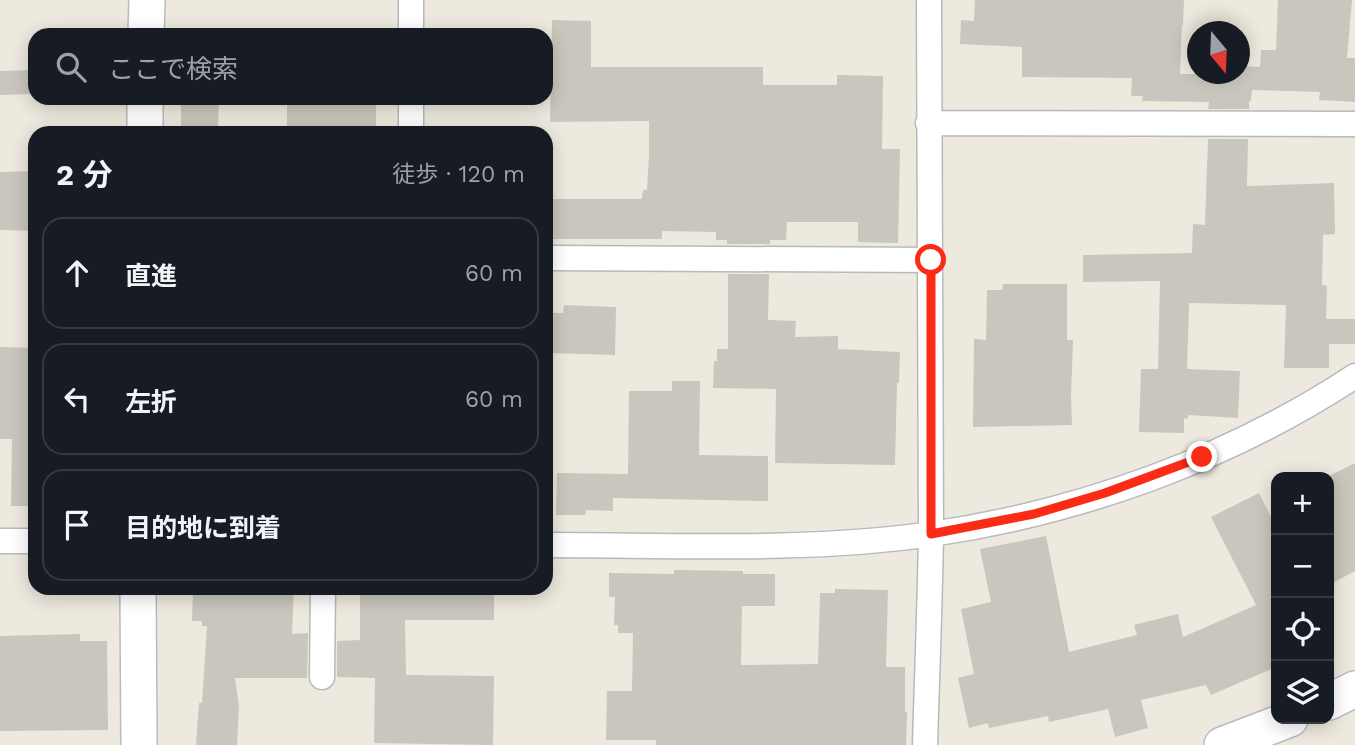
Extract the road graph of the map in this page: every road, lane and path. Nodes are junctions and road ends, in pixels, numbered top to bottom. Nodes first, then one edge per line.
1 (147, 0) edge
2 (411, 0) edge
3 (929, 0) edge
4 (146, 28) edge
5 (411, 28) edge
6 (145, 105) edge
7 (411, 105) edge
8 (928, 123) junction
9 (1355, 124) edge
10 (145, 126) edge
11 (411, 126) edge
12 (553, 258) edge
13 (931, 260) junction
14 (1355, 376) edge
15 (931, 534) junction
16 (0, 541) edge
17 (28, 541) edge
18 (553, 545) edge
19 (138, 595) edge
20 (323, 595) edge
21 (321, 677) dead end
22 (1355, 689) edge
23 (1334, 700) edge
24 (1277, 724) edge
25 (139, 745) edge
26 (925, 745) edge
27 (1222, 745) edge

1 - 4 street
2 - 5 street
3 - 8 street
6 - 10 street
7 - 11 street
8 - 9 street
8 - 13 street
12 - 13 street
13 - 15 street
14 - 15 street
15 - 18 street
15 - 26 street
16 - 17 street
19 - 25 street
20 - 21 street
22 - 23 street
24 - 27 street

